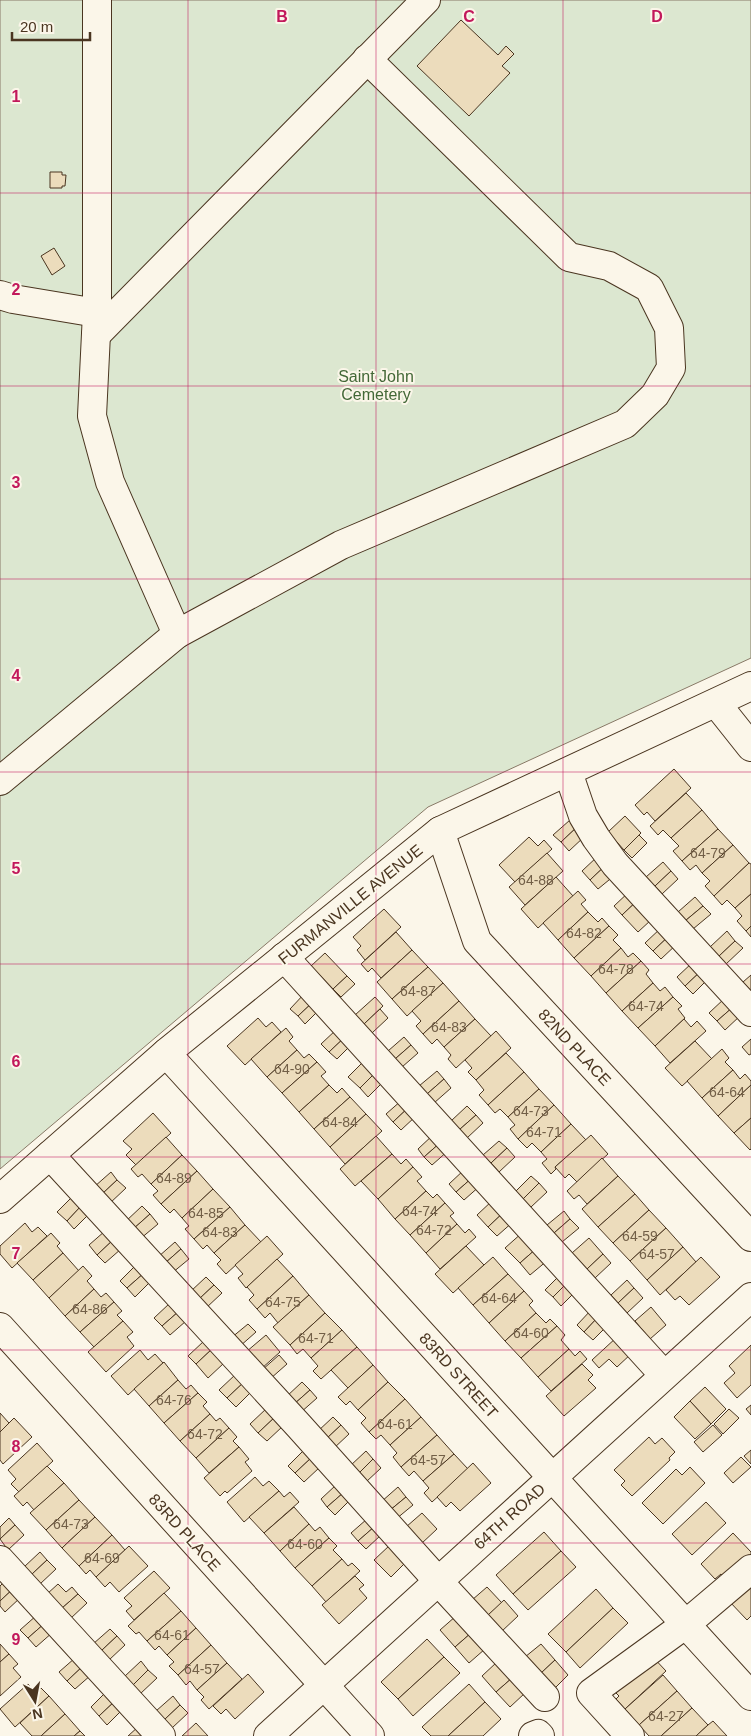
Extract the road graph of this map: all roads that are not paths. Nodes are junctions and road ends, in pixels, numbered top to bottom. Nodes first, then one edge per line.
1 (97, 0) edge
2 (426, 0) edge
3 (368, 59) junction
4 (0, 295) edge
5 (96, 324) junction
6 (177, 634) junction
7 (751, 686) edge
8 (716, 703) junction
9 (751, 747) edge
10 (568, 772) junction
11 (0, 781) edge
12 (440, 831) junction
13 (284, 957) junction
14 (751, 1012) edge
15 (166, 1053) junction
16 (50, 1155) junction
17 (0, 1200) edge
18 (751, 1237) edge
19 (751, 1297) edge
20 (0, 1327) edge
21 (664, 1375) junction
22 (552, 1477) junction
23 (0, 1560) edge
24 (751, 1569) edge
25 (438, 1581) junction
26 (686, 1624) junction
27 (324, 1685) junction
28 (751, 1696) edge
29 (545, 1697) dead end
30 (161, 1736) edge
31 (268, 1736) edge
32 (370, 1736) edge
33 (533, 1736) edge
34 (540, 1736) edge
35 (630, 1736) edge

1 - 5 street
2 - 3 street
3 - 5 street
3 - 6 street
4 - 5 street
5 - 6 street
6 - 11 street
7 - 8 street, FURMANVILLE AVENUE
8 - 9 street
8 - 10 street, FURMANVILLE AVENUE
10 - 12 street, FURMANVILLE AVENUE
10 - 14 street
12 - 13 street, FURMANVILLE AVENUE
12 - 18 street, 82ND PLACE
13 - 15 street, FURMANVILLE AVENUE
13 - 21 street
15 - 16 street, FURMANVILLE AVENUE
15 - 22 street, 83RD STREET
16 - 17 street, FURMANVILLE AVENUE
16 - 25 street
19 - 21 street, 64TH ROAD
20 - 27 street, 83RD PLACE
21 - 22 street, 64TH ROAD
22 - 25 street, 64TH ROAD
22 - 26 street, 83RD STREET
23 - 30 street
24 - 26 street
25 - 27 street, 64TH ROAD
25 - 29 street
26 - 28 street, 83RD STREET
26 - 35 street
27 - 31 street, 64TH ROAD
27 - 32 street, 83RD PLACE
33 - 34 street

